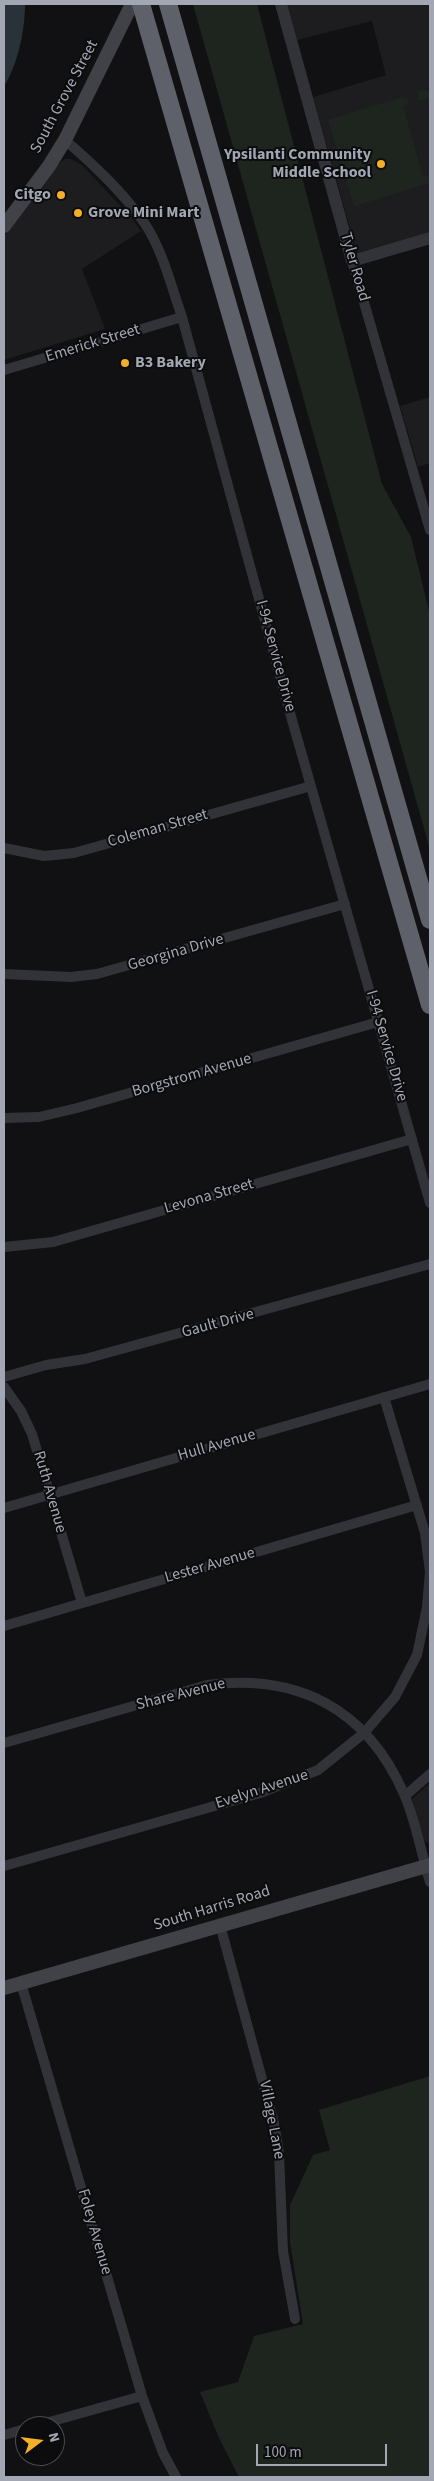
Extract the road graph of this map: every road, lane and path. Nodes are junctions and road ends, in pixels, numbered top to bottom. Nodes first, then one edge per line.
1 (132, 4) edge
2 (141, 4) edge
3 (168, 4) edge
4 (281, 4) edge
5 (65, 140) junction
6 (4, 226) edge
7 (430, 238) edge
8 (352, 261) junction
9 (182, 317) junction
10 (4, 370) edge
11 (430, 526) edge
12 (311, 786) junction
13 (4, 848) edge
14 (345, 904) junction
15 (430, 920) edge
16 (4, 974) edge
17 (430, 1005) edge
18 (378, 1022) junction
19 (4, 1118) edge
20 (412, 1139) junction
21 (430, 1203) edge
22 (4, 1247) edge
23 (430, 1264) edge
24 (4, 1377) edge
25 (430, 1384) edge
26 (4, 1387) edge
27 (384, 1397) junction
28 (50, 1495) junction
29 (417, 1505) junction
30 (4, 1508) edge
31 (82, 1603) junction
32 (4, 1626) edge
33 (364, 1733) junction
34 (4, 1743) edge
35 (430, 1774) edge
36 (405, 1796) junction
37 (4, 1866) edge
38 (428, 1866) edge
39 (430, 1882) edge
40 (220, 1926) junction
41 (21, 1983) junction
42 (4, 1988) edge
43 (295, 2319) dead end
44 (142, 2396) junction
45 (65, 2418) edge
46 (176, 2477) edge

1 - 5 main road, South Grove Street
2 - 17 highway
3 - 15 highway
4 - 8 street, Tyler Road
5 - 6 main road, South Grove Street
5 - 9 street, I-94 Service Drive
7 - 8 street
8 - 11 street, Tyler Road
9 - 10 street, Emerick Street
9 - 12 street, I-94 Service Drive
12 - 13 street, Coleman Street
12 - 14 street, I-94 Service Drive
14 - 16 street, Georgina Drive
14 - 18 street, I-94 Service Drive
18 - 19 street, Borgstrom Avenue
18 - 20 street, I-94 Service Drive
20 - 21 street, I-94 Service Drive
20 - 22 street, Levona Street
23 - 24 street, Gault Drive
25 - 27 street, Hull Avenue
26 - 28 street, Ruth Avenue
27 - 28 street, Hull Avenue
27 - 29 street, Evelyn Avenue
28 - 30 street, Hull Avenue
28 - 31 street, Ruth Avenue
29 - 31 street, Lester Avenue
29 - 33 street, Evelyn Avenue
31 - 32 street, Lester Avenue
33 - 34 street, Share Avenue
33 - 36 street, Share Avenue
33 - 37 street, Evelyn Avenue
35 - 36 street
36 - 38 street, Share Avenue
38 - 39 street, Share Avenue
38 - 40 main road, South Harris Road
40 - 41 main road, South Harris Road
40 - 43 street, Village Lane
41 - 42 main road, South Harris Road
41 - 44 street, Foley Avenue
44 - 45 street
44 - 46 street, Foley Avenue

